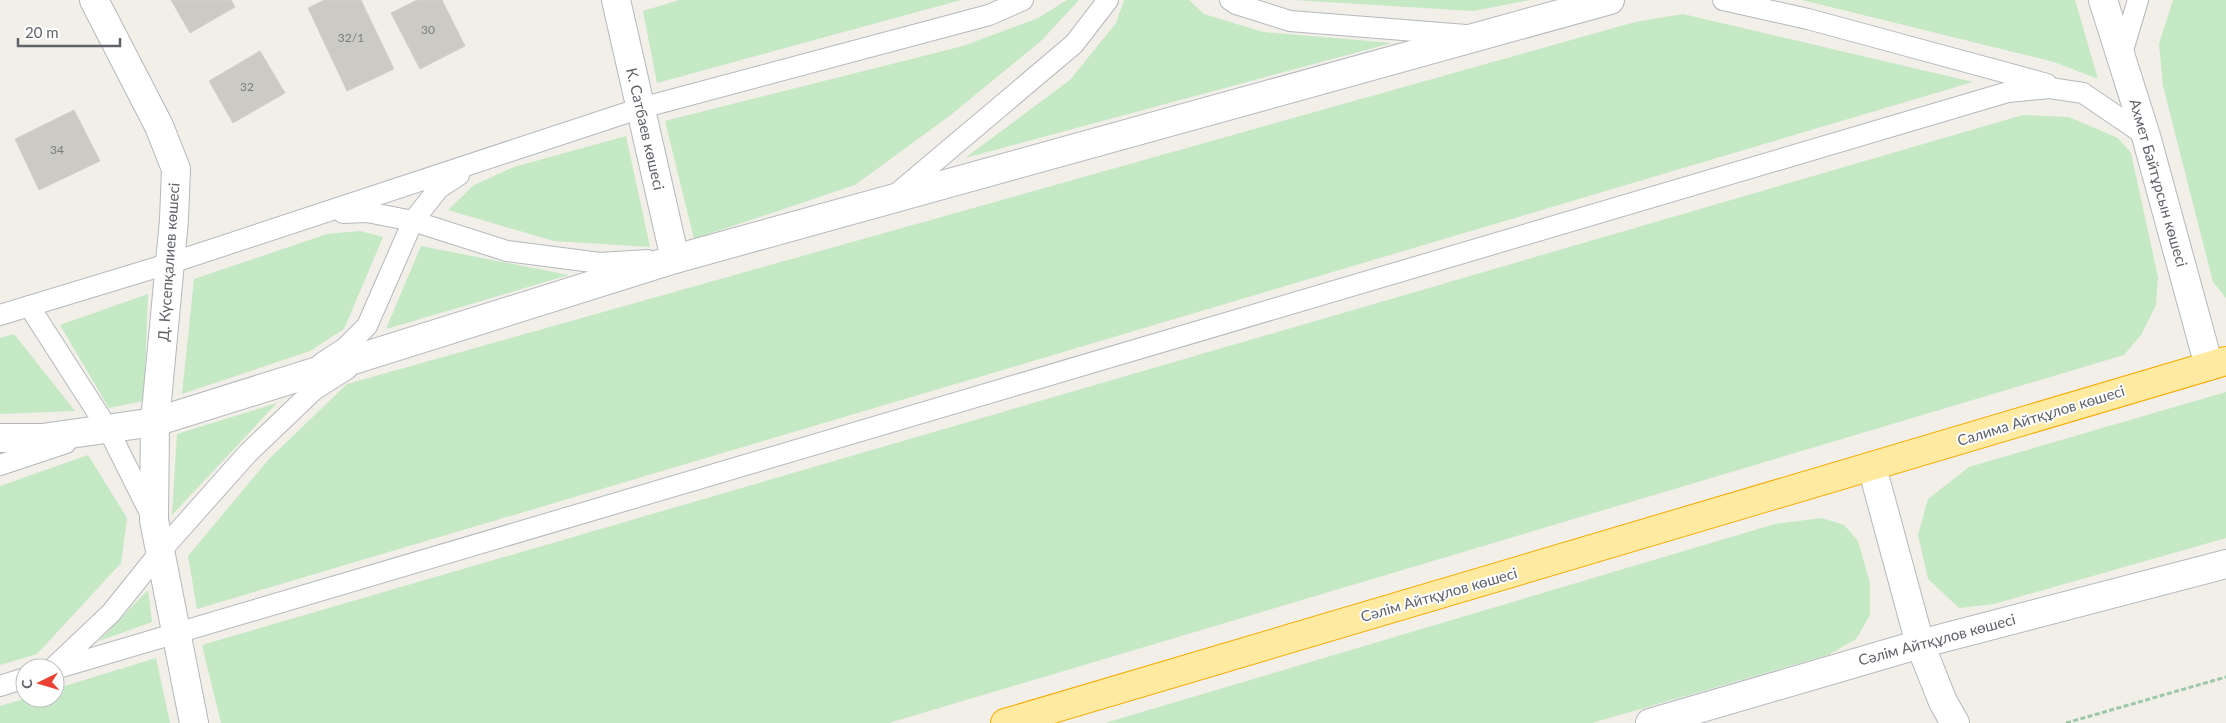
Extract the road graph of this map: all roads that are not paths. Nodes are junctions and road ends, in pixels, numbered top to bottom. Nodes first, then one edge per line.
1 (94, 0) edge
2 (616, 0) edge
3 (1023, 0) edge
4 (1108, 0) edge
5 (1230, 0) edge
6 (1610, 0) edge
7 (1724, 0) edge
8 (2104, 0) edge
9 (2138, 0) edge
10 (1480, 36) junction
11 (2121, 57) junction
12 (2083, 93) junction
13 (641, 108) junction
14 (2146, 136) junction
15 (477, 162) junction
16 (890, 199) junction
17 (322, 213) junction
18 (413, 221) junction
19 (674, 259) junction
20 (171, 263) junction
21 (29, 306) junction
22 (0, 315) edge
23 (370, 355) junction
24 (2217, 363) edge
25 (303, 376) junction
26 (156, 422) junction
27 (108, 429) junction
28 (0, 438) edge
29 (0, 465) edge
30 (1872, 467) junction
31 (154, 520) junction
32 (160, 552) junction
33 (2226, 564) edge
34 (176, 632) junction
35 (1920, 644) junction
36 (65, 658) edge
37 (65, 665) edge
38 (15, 681) edge
39 (0, 686) edge
40 (194, 723) edge
41 (1005, 723) edge
42 (1650, 723) edge
43 (1956, 723) edge

1 - 20 street, Д. Күсепқалиев көшесі
2 - 13 street, К. Сатбаев көшесі
3 - 13 lane
4 - 16 lane
5 - 10 lane
6 - 10 street
7 - 12 lane
8 - 11 street, Ахмет Байтұрсын көшесі
9 - 11 lane
10 - 16 street
11 - 14 street, Ахмет Байтұрсын көшесі
12 - 14 lane
12 - 34 lane
13 - 15 lane
13 - 19 street, К. Сатбаев көшесі
14 - 24 street, Ахмет Байтұрсын көшесі
15 - 17 lane
15 - 18 lane
16 - 19 street
17 - 18 lane
17 - 20 lane
18 - 19 lane
18 - 25 lane
19 - 23 street
20 - 21 lane
20 - 26 street, Д. Күсепқалиев көшесі
21 - 22 lane
21 - 27 lane
23 - 25 street
23 - 32 lane
24 - 30 highway, Салима Айтқұлов көшесі
25 - 26 street
26 - 27 street
26 - 31 street, Д. Күсепқалиев көшесі
27 - 28 street
27 - 29 lane
27 - 31 lane
30 - 35 street
30 - 41 highway, Сәлім Айтқұлов көшесі
31 - 32 street, Д. Күсепқалиев көшесі
32 - 34 street, Д. Күсепқалиев көшесі
32 - 36 lane
33 - 35 street, Сәлім Айтқұлов көшесі
34 - 37 lane
34 - 40 street, Д. Күсепқалиев көшесі
35 - 42 street, Сәлім Айтқұлов көшесі
35 - 43 street
38 - 39 lane

